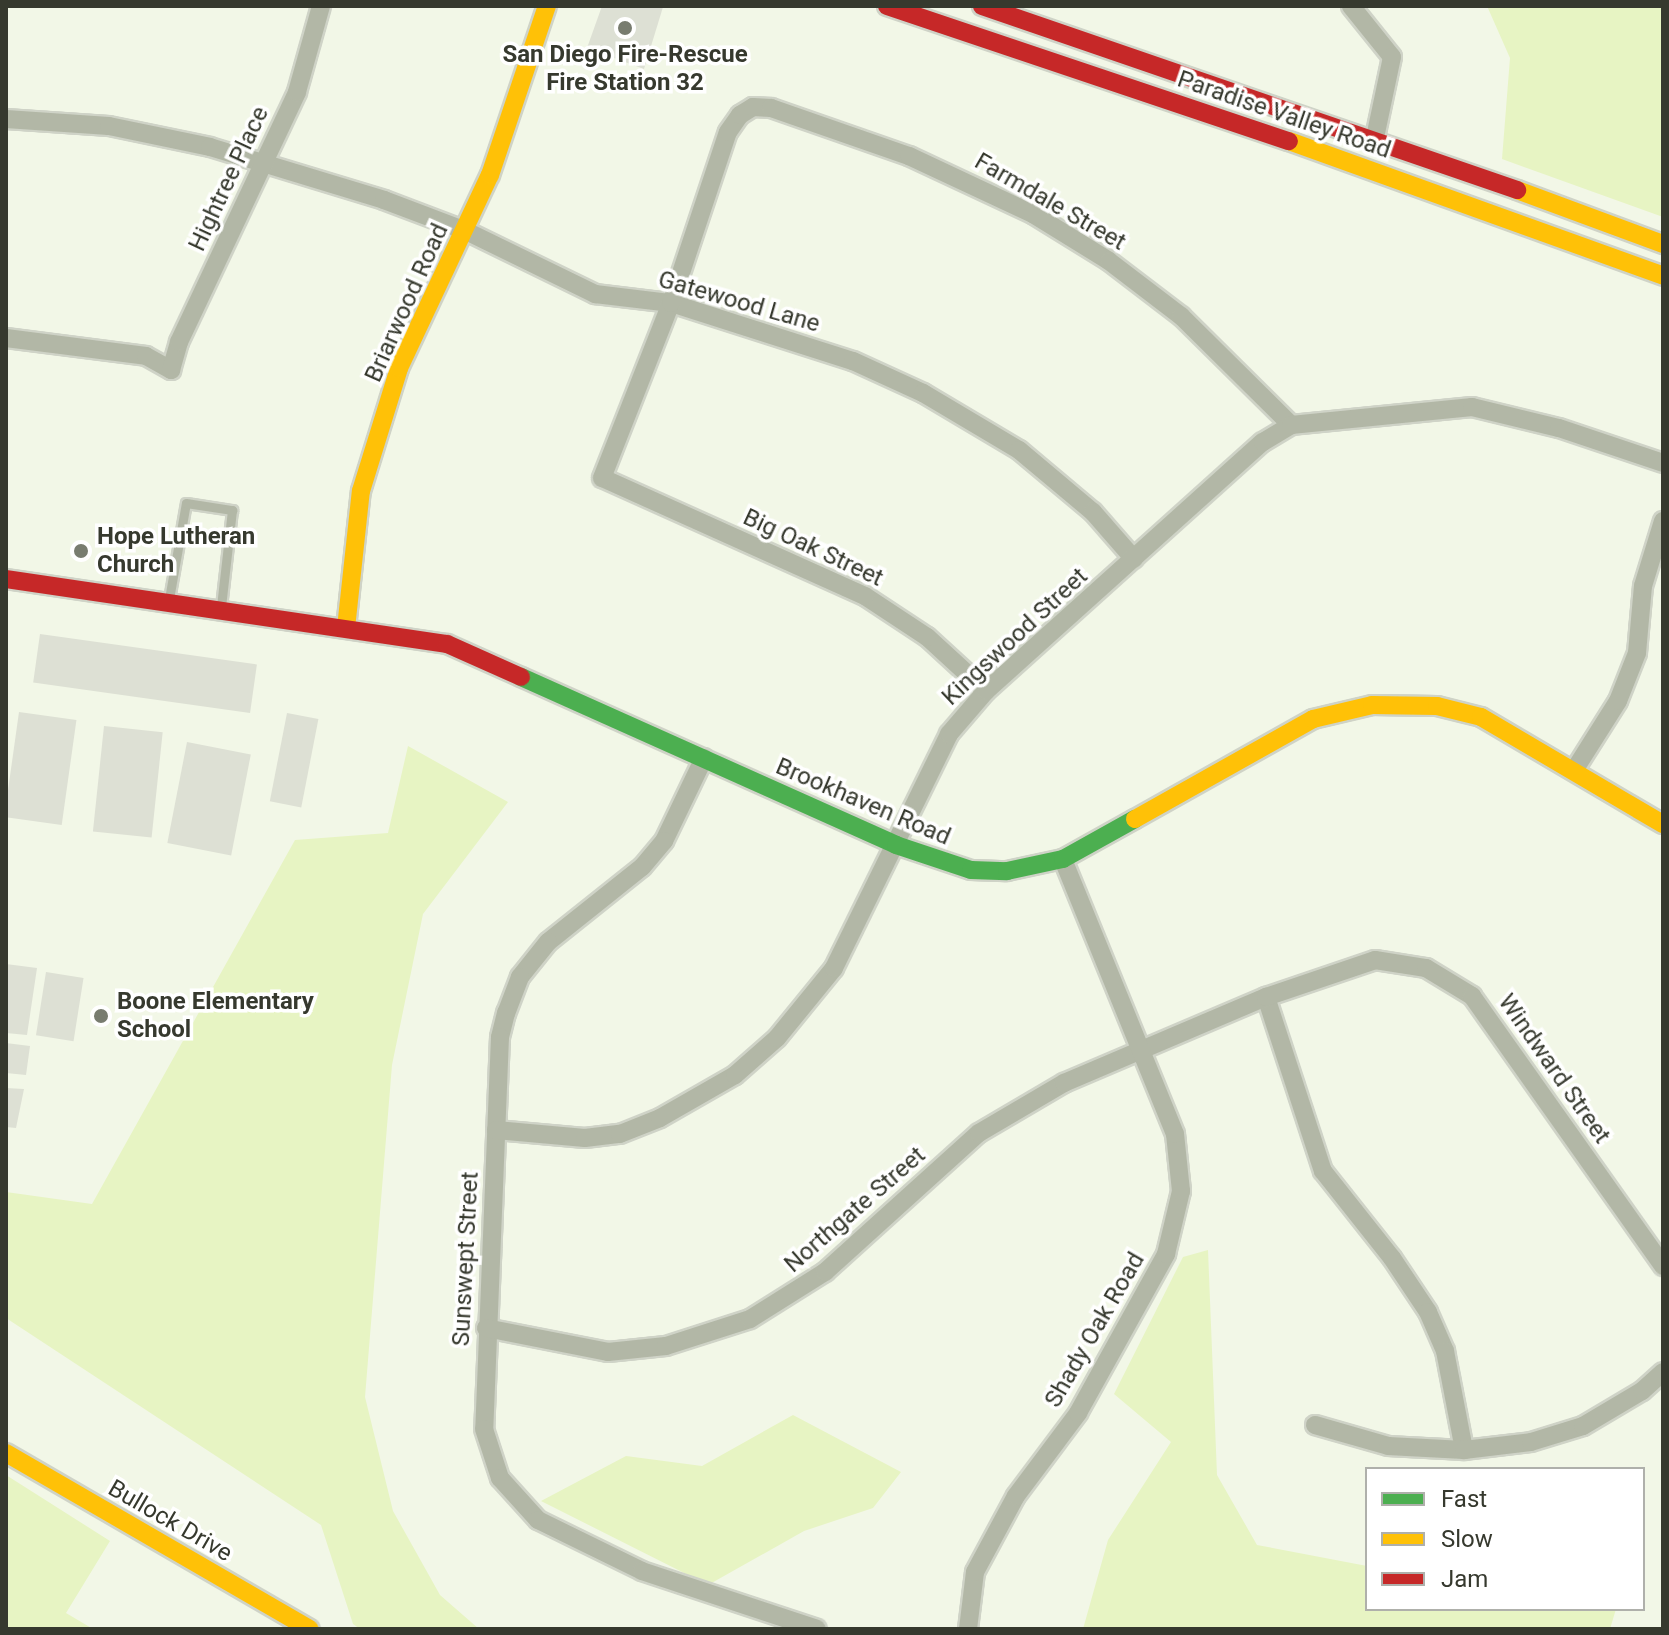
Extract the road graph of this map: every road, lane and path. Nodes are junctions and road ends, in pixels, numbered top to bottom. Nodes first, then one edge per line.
1 (321, 6) edge
2 (547, 6) edge
3 (887, 6) edge
4 (982, 6) edge
5 (1351, 6) edge
6 (6, 119) edge
7 (1375, 138) junction
8 (264, 163) junction
9 (466, 231) junction
10 (1663, 244) edge
11 (1663, 276) edge
12 (671, 303) junction
13 (6, 338) edge
14 (1291, 425) junction
15 (1663, 463) edge
16 (1663, 521) edge
17 (1134, 559) junction
18 (6, 579) edge
19 (169, 603) junction
20 (221, 609) junction
21 (346, 628) junction
22 (986, 691) junction
23 (704, 758) junction
24 (1575, 769) junction
25 (1663, 824) edge
26 (896, 845) junction
27 (1063, 859) junction
28 (1266, 997) junction
29 (1141, 1048) junction
30 (496, 1130) junction
31 (1663, 1266) edge
32 (486, 1328) junction
33 (1663, 1372) edge
34 (1315, 1425) dead end
35 (1464, 1450) junction
36 (6, 1453) edge
37 (310, 1629) edge
38 (817, 1629) edge
39 (968, 1629) edge

1 - 8 street, Hightree Place
2 - 9 street, Briarwood Road
3 - 11 street, Paradise Valley Road
4 - 7 street, Paradise Valley Road
5 - 7 street
6 - 8 street, Gatewood Lane
7 - 10 street, Paradise Valley Road
8 - 9 street, Gatewood Lane
8 - 13 street, Hightree Place
9 - 12 street, Gatewood Lane
9 - 21 street, Briarwood Road
12 - 14 street, Farmdale Street
12 - 17 street, Gatewood Lane
12 - 22 street, Big Oak Street
14 - 15 street, Kingswood Street
14 - 17 street, Kingswood Street
16 - 24 street
17 - 22 street, Kingswood Street
18 - 19 street, Brookhaven Road
19 - 20 street, Brookhaven Road
19 - 20 lane
20 - 21 street, Brookhaven Road
21 - 23 street, Brookhaven Road
22 - 26 street, Kingswood Street
23 - 26 street, Brookhaven Road
23 - 30 street, Sunswept Street
24 - 25 street, Brookhaven Road
24 - 27 street, Brookhaven Road
26 - 27 street, Brookhaven Road
26 - 30 street, Kingswood Street
27 - 29 street, Shady Oak Road
28 - 29 street, Windward Street
28 - 31 street, Windward Street
28 - 35 street
29 - 32 street, Northgate Street
29 - 39 street, Shady Oak Road
30 - 32 street, Sunswept Street
32 - 38 street, Sunswept Street
33 - 35 street
34 - 35 street
36 - 37 street, Bullock Drive

